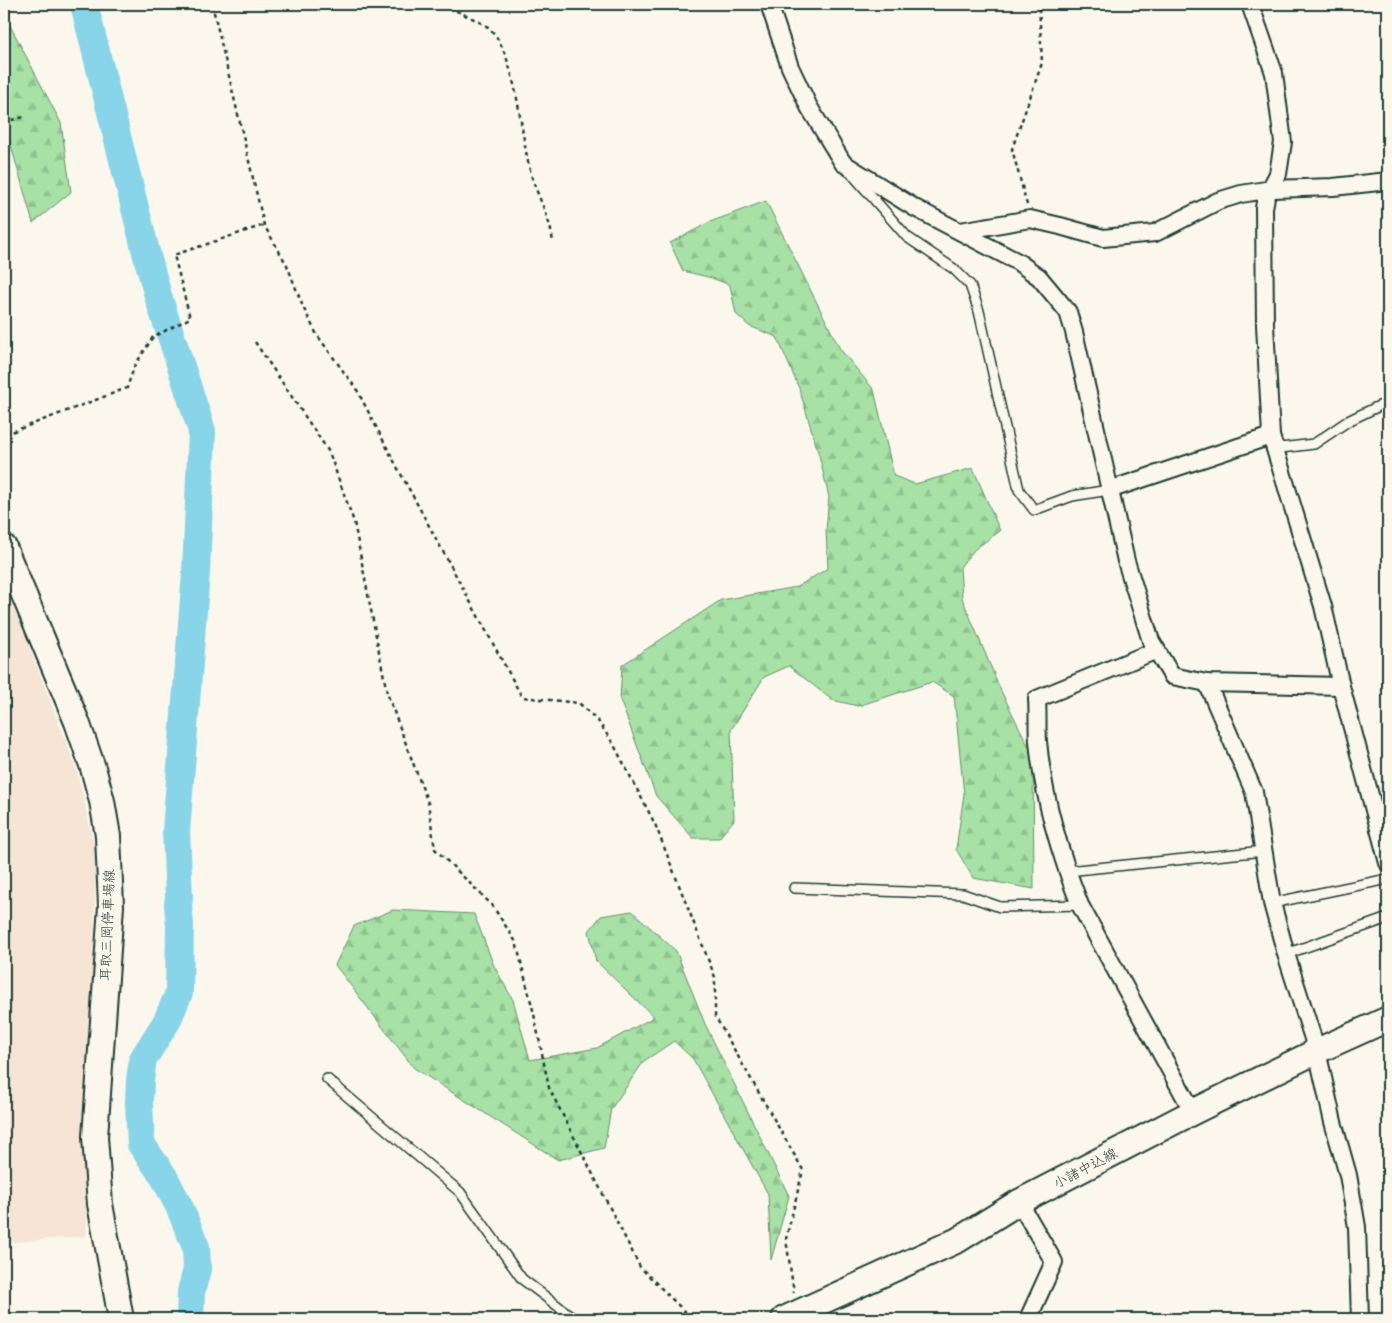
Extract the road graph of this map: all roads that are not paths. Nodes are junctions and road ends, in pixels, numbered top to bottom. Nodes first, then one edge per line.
1 (769, 4) edge
2 (1250, 4) edge
3 (843, 163) junction
4 (1388, 181) edge
5 (1272, 189) junction
6 (960, 231) junction
7 (1388, 405) edge
8 (1271, 436) junction
9 (1109, 490) junction
10 (4, 547) edge
11 (1156, 650) junction
12 (1207, 684) junction
13 (1341, 686) junction
14 (1264, 851) junction
15 (1388, 864) edge
16 (1067, 871) junction
17 (1388, 879) edge
18 (794, 888) dead end
19 (1272, 903) junction
20 (1080, 905) junction
21 (1388, 918) edge
22 (1286, 954) junction
23 (1388, 1019) edge
24 (1317, 1051) junction
25 (327, 1079) dead end
26 (1193, 1112) junction
27 (1019, 1202) junction
28 (790, 1316) edge
29 (121, 1319) edge
30 (575, 1319) edge
31 (1028, 1319) edge
32 (1360, 1319) edge

1 - 3 street
2 - 5 street
3 - 6 street
3 - 9 lane
4 - 5 street
5 - 6 street
5 - 8 street
6 - 9 street
7 - 8 lane
8 - 9 street
8 - 13 street
9 - 11 street
10 - 29 main road, 耳取三岡停車場線
11 - 12 street
11 - 16 street
12 - 13 street
12 - 14 street
13 - 15 street
14 - 16 lane
14 - 19 street
16 - 20 street
17 - 19 lane
18 - 20 lane
19 - 22 street
20 - 26 street
21 - 22 lane
22 - 24 street
23 - 24 main road, 小諸中込線
24 - 26 main road, 小諸中込線
24 - 32 street
25 - 30 lane
26 - 27 main road, 小諸中込線
27 - 28 main road, 小諸中込線
27 - 31 street

